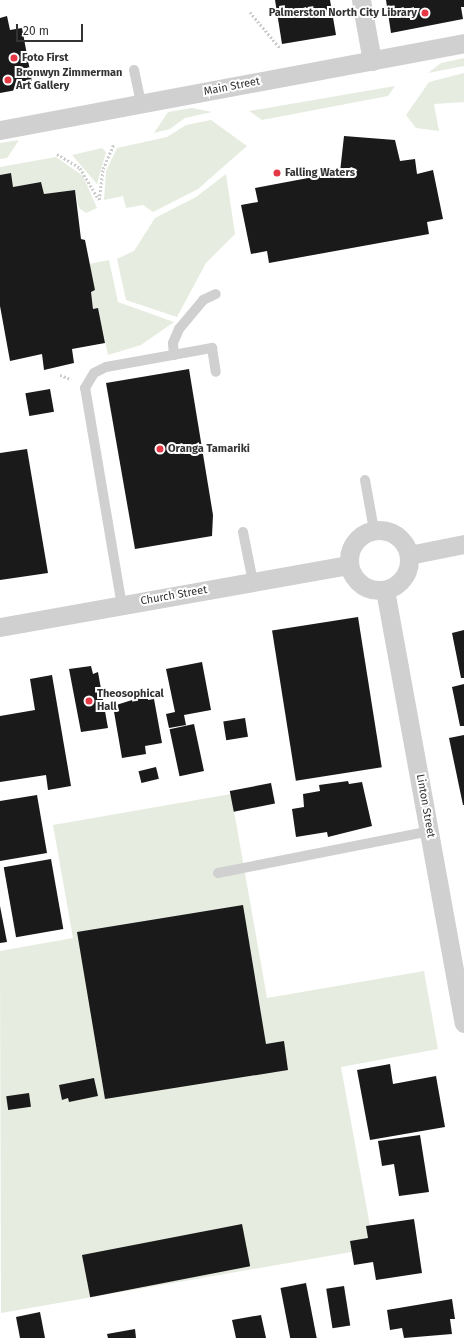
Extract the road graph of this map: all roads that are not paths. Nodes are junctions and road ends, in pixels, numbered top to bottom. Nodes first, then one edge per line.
1 (361, 0) edge
2 (464, 43) edge
3 (372, 61) junction
4 (134, 70) dead end
5 (141, 104) junction
6 (0, 130) edge
7 (216, 294) dead end
8 (174, 355) junction
9 (216, 372) dead end
10 (365, 480) dead end
11 (374, 530) junction
12 (243, 532) dead end
13 (464, 544) edge
14 (409, 555) junction
15 (348, 564) junction
16 (253, 582) junction
17 (385, 590) junction
18 (122, 606) junction
19 (0, 627) edge
20 (430, 831) junction
21 (218, 873) dead end
22 (464, 1023) edge

1 - 3 street
2 - 3 street, Main Street
3 - 5 street, Main Street
4 - 5 lane
5 - 6 street, Main Street
7 - 8 lane
8 - 9 lane
8 - 18 lane
10 - 11 lane
11 - 14 street
11 - 15 street
12 - 16 lane
13 - 14 street
14 - 17 street
15 - 16 street, Church Street
15 - 17 street
16 - 18 street, Church Street
17 - 20 street, Linton Street
18 - 19 street, Church Street
20 - 21 lane
20 - 22 street, Linton Street

